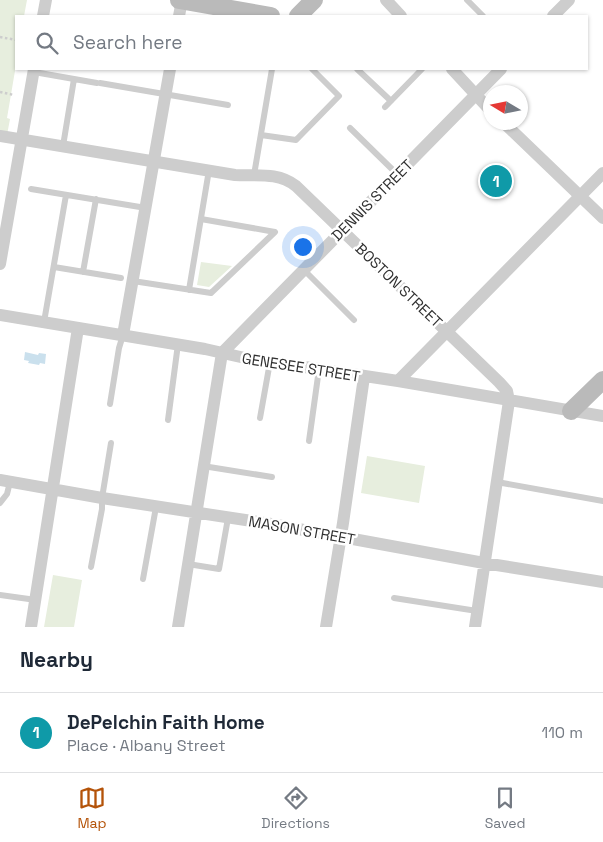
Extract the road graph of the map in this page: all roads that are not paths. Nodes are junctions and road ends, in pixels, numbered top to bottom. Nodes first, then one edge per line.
1 (46, 0) edge
2 (181, 0) edge
3 (314, 0) edge
4 (387, 0) edge
5 (467, 0) edge
6 (569, 0) edge
7 (43, 15) edge
8 (179, 15) edge
9 (265, 15) edge
10 (301, 15) edge
11 (400, 15) edge
12 (482, 15) edge
13 (554, 15) edge
14 (34, 70) edge
15 (170, 70) edge
16 (272, 70) edge
17 (313, 70) edge
18 (358, 70) edge
19 (421, 70) edge
20 (453, 70) edge
21 (500, 70) edge
22 (74, 79) junction
23 (475, 94) junction
24 (166, 95) junction
25 (391, 100) junction
26 (483, 103) edge
27 (228, 105) dead end
28 (385, 107) dead end
29 (350, 128) dead end
30 (511, 130) edge
31 (261, 135) junction
32 (0, 136) edge
33 (22, 139) junction
34 (63, 146) junction
35 (154, 161) junction
36 (209, 170) junction
37 (603, 173) edge
38 (397, 174) junction
39 (254, 176) junction
40 (31, 189) dead end
41 (66, 194) junction
42 (579, 196) junction
43 (96, 200) junction
44 (146, 208) junction
45 (603, 218) edge
46 (201, 219) junction
47 (342, 230) junction
48 (0, 264) edge
49 (54, 267) junction
50 (303, 269) junction
51 (83, 272) junction
52 (127, 279) junction
53 (189, 290) junction
54 (0, 315) edge
55 (354, 320) dead end
56 (44, 322) junction
57 (78, 328) junction
58 (448, 332) junction
59 (123, 335) junction
60 (178, 344) junction
61 (222, 353) junction
62 (270, 362) junction
63 (319, 369) junction
64 (364, 377) junction
65 (603, 380) edge
66 (398, 382) junction
67 (509, 401) junction
68 (110, 404) dead end
69 (571, 411) junction
70 (603, 416) edge
71 (260, 418) dead end
72 (168, 420) dead end
73 (309, 441) dead end
74 (111, 443) dead end
75 (203, 466) junction
76 (272, 477) dead end
77 (5, 481) edge
78 (497, 482) junction
79 (53, 490) junction
80 (102, 498) junction
81 (603, 501) edge
82 (0, 503) edge
83 (156, 507) junction
84 (196, 513) junction
85 (228, 518) junction
86 (341, 537) junction
87 (484, 563) junction
88 (188, 564) junction
89 (91, 567) dead end
90 (143, 579) dead end
91 (603, 582) edge
92 (0, 595) edge
93 (394, 598) dead end
94 (36, 600) junction
95 (477, 611) junction
96 (31, 627) edge
97 (178, 627) edge
98 (326, 627) edge
99 (475, 627) edge

1 - 7 street
2 - 8 street
2 - 9 street
3 - 10 street
4 - 11 street
5 - 12 lane
6 - 13 street
14 - 22 lane
14 - 33 street
15 - 24 street
16 - 31 lane
17 - 31 lane
18 - 25 lane
19 - 25 lane
20 - 23 street
21 - 23 street, DENNIS STREET
22 - 24 lane
22 - 34 lane
23 - 26 street
23 - 38 street, DENNIS STREET
24 - 27 lane
24 - 35 street
25 - 28 lane
29 - 38 lane
30 - 42 street
31 - 39 lane
32 - 33 street
33 - 34 street
33 - 48 street
34 - 35 street
35 - 36 street
35 - 44 street
36 - 39 street
36 - 46 lane
37 - 42 street
38 - 47 street, DENNIS STREET
39 - 47 street, BOSTON STREET
40 - 41 lane
41 - 43 lane
41 - 49 lane
42 - 45 street
42 - 58 street
43 - 44 lane
43 - 51 lane
44 - 52 street
46 - 53 lane
46 - 53 lane
47 - 50 street, DENNIS STREET
47 - 58 street, BOSTON STREET
49 - 51 lane
49 - 56 lane
50 - 55 lane
50 - 61 street, DENNIS STREET
51 - 52 lane
52 - 53 lane
52 - 59 street
54 - 56 street, GENESEE STREET
56 - 57 street, GENESEE STREET
57 - 59 street, GENESEE STREET
57 - 79 street
58 - 66 street
58 - 67 street, BOSTON STREET
59 - 60 street, GENESEE STREET
59 - 68 lane
60 - 61 street, GENESEE STREET
60 - 72 lane
61 - 62 street, GENESEE STREET
61 - 75 street
62 - 63 street, GENESEE STREET
62 - 71 lane
63 - 64 street, GENESEE STREET
63 - 73 lane
64 - 66 street, GENESEE STREET
64 - 86 street
65 - 69 street
66 - 67 street, GENESEE STREET
67 - 69 street, GENESEE STREET
67 - 78 street
69 - 70 street, GENESEE STREET
74 - 80 lane
75 - 76 lane
75 - 84 street
77 - 79 street, MASON STREET
77 - 82 lane
78 - 81 lane
78 - 87 street
79 - 80 street, MASON STREET
79 - 94 street
80 - 83 street, MASON STREET
80 - 89 lane
83 - 84 street, MASON STREET
83 - 90 lane
84 - 85 street, MASON STREET
84 - 88 street
85 - 86 street, MASON STREET
85 - 88 lane
86 - 87 street, MASON STREET
86 - 98 street
87 - 91 street, MASON STREET
87 - 95 street
88 - 97 street
92 - 94 lane
93 - 95 lane
94 - 96 street
95 - 99 street

